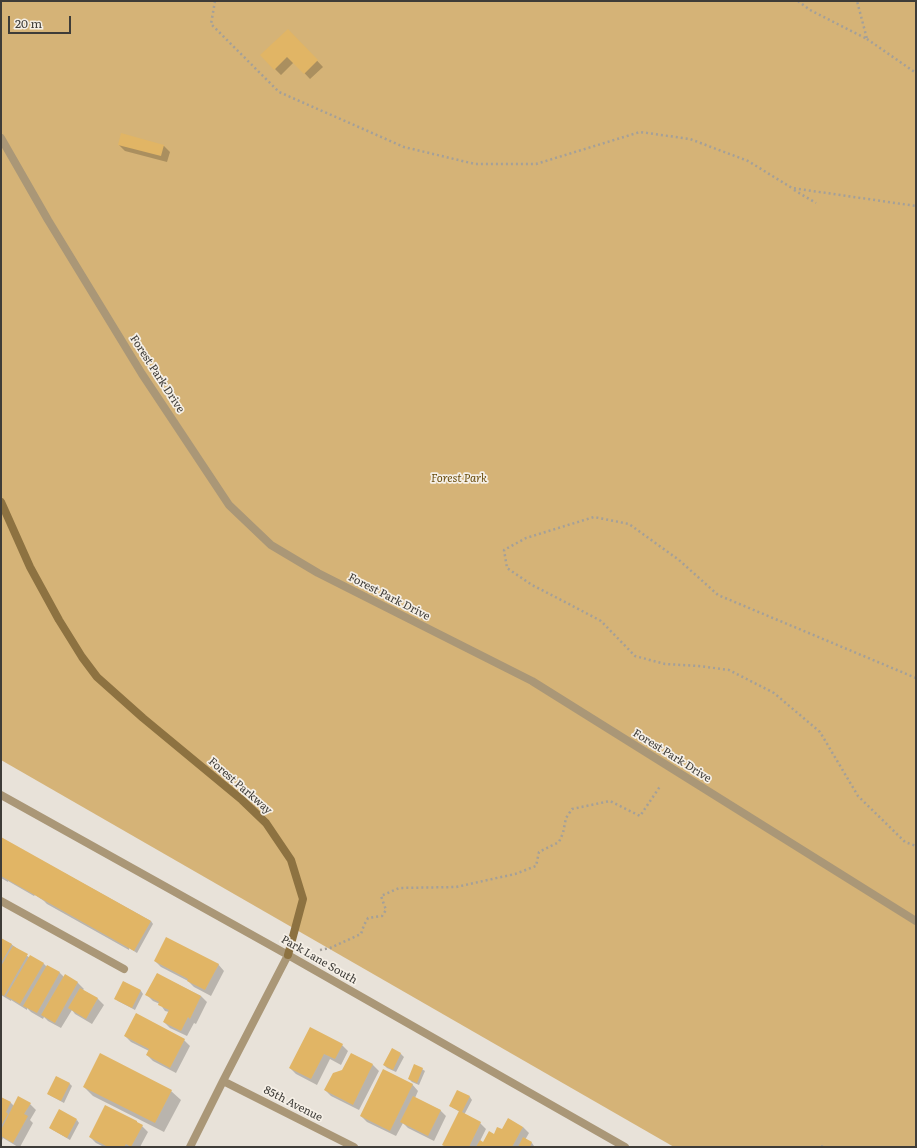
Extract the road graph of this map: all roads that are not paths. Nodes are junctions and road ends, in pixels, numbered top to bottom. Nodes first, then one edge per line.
1 (1, 138) edge
2 (1, 502) edge
3 (1, 795) edge
4 (1, 901) edge
5 (916, 921) edge
6 (288, 955) junction
7 (124, 969) dead end
8 (223, 1081) junction
9 (190, 1147) edge
10 (354, 1147) edge
11 (624, 1147) edge

1 - 5 street, Forest Park Drive
2 - 6 street, Forest Parkway
3 - 6 street, Park Lane South
4 - 7 street
6 - 8 street, Forest Parkway
6 - 11 street, Park Lane South
8 - 9 street, Forest Parkway
8 - 10 street, 85th Avenue

